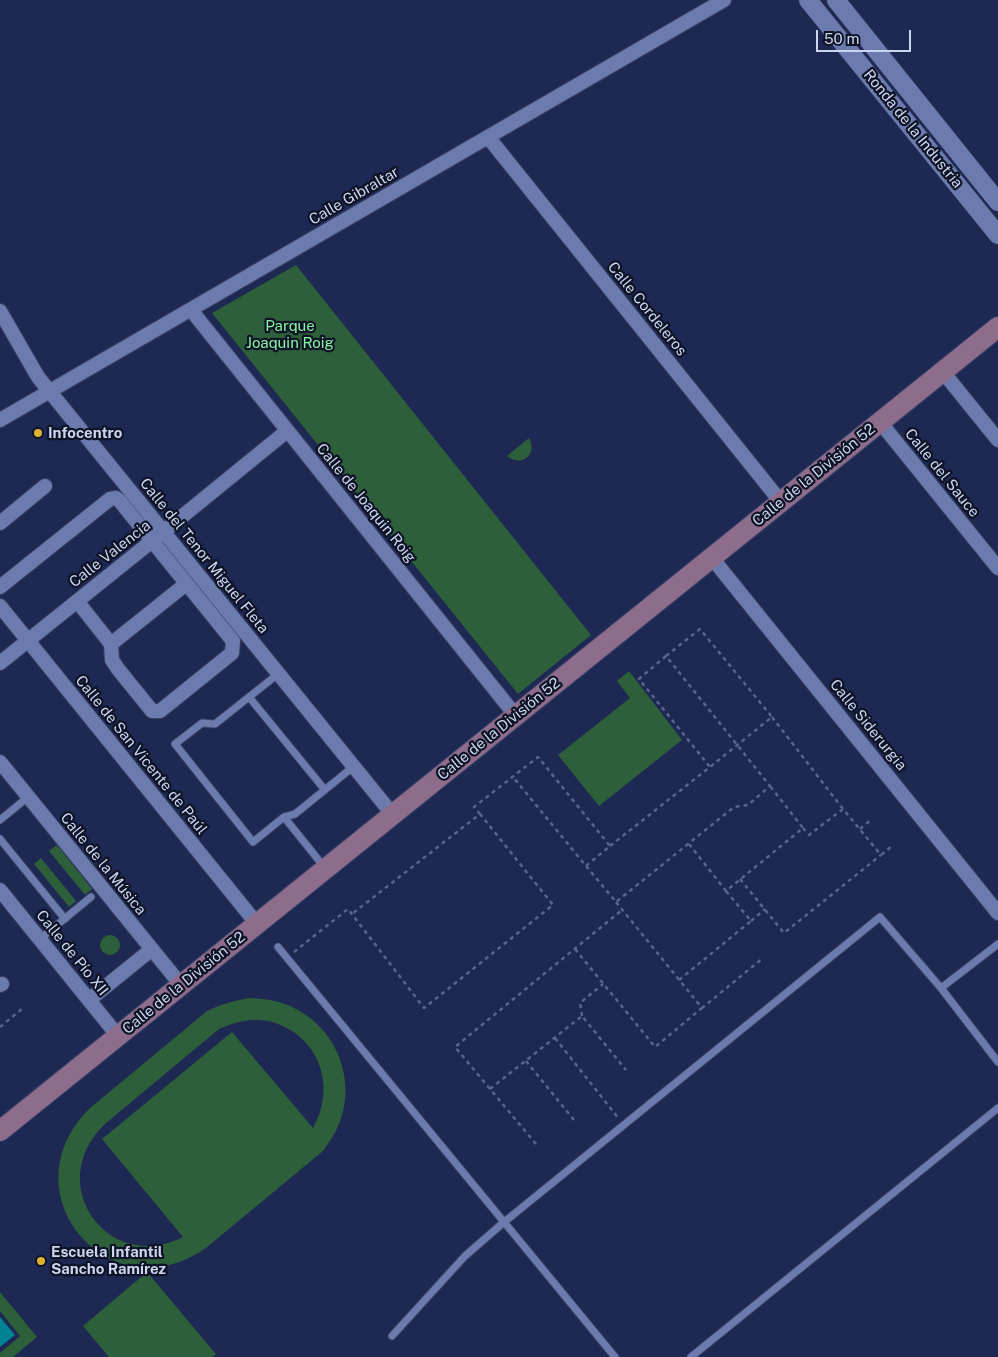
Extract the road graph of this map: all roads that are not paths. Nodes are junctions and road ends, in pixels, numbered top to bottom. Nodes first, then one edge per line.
1 (724, 0) edge
2 (808, 0) edge
3 (836, 0) edge
4 (488, 137) junction
5 (998, 202) edge
6 (998, 235) edge
7 (190, 310) junction
8 (2, 320) edge
9 (998, 328) edge
10 (943, 372) junction
11 (50, 391) junction
12 (0, 420) edge
13 (880, 422) junction
14 (287, 431) junction
15 (998, 440) edge
16 (45, 486) dead end
17 (781, 502) junction
18 (0, 523) edge
19 (164, 532) junction
20 (152, 542) junction
21 (712, 558) junction
22 (998, 568) edge
23 (186, 584) junction
24 (0, 587) edge
25 (76, 601) junction
26 (0, 606) edge
27 (27, 641) junction
28 (111, 644) junction
29 (0, 663) edge
30 (278, 674) junction
31 (249, 697) junction
32 (516, 716) junction
33 (0, 762) edge
34 (354, 767) junction
35 (325, 790) junction
36 (28, 797) junction
37 (393, 815) junction
38 (284, 817) junction
39 (0, 820) edge
40 (0, 839) edge
41 (326, 869) junction
42 (0, 890) edge
43 (91, 897) dead end
44 (11, 904) junction
45 (998, 912) edge
46 (0, 913) edge
47 (65, 919) junction
48 (257, 924) junction
49 (40, 939) junction
50 (998, 944) edge
51 (278, 947) dead end
52 (152, 949) junction
53 (181, 986) junction
54 (940, 988) junction
55 (89, 1000) junction
56 (118, 1036) junction
57 (998, 1062) edge
58 (998, 1108) edge
59 (0, 1131) edge
60 (504, 1223) junction
61 (392, 1336) dead end
62 (615, 1357) edge
63 (691, 1357) edge

1 - 4 street, Calle Gibraltar
2 - 6 street, Ronda de la Industria
3 - 5 street, Ronda de la Industria
4 - 7 street, Calle Gibraltar
4 - 17 street, Calle Cordeleros
7 - 11 street, Calle Gibraltar
7 - 14 street, Calle de Joaquin Roig
8 - 11 street, Calle del Tenor Miguel Fleta
9 - 10 main road, Calle de la División 52
10 - 13 main road, Calle de la División 52
10 - 15 street
11 - 12 street, Calle Gibraltar
11 - 19 street, Calle del Tenor Miguel Fleta
13 - 17 main road, Calle de la División 52
13 - 22 street, Calle del Sauce
14 - 19 street, Calle Valencia
14 - 32 street, Calle de Joaquin Roig
16 - 18 street
17 - 21 main road, Calle de la División 52
19 - 20 street, Calle Valencia
19 - 30 street, Calle del Tenor Miguel Fleta
20 - 23 street
20 - 24 street
20 - 25 street, Calle Valencia
21 - 32 main road, Calle de la División 52
21 - 45 street, Calle Siderurgia
23 - 28 street
23 - 28 street
25 - 27 street, Calle Valencia
25 - 28 street
26 - 27 street, Calle de San Vicente de Paúl
27 - 29 street, Calle Valencia
27 - 48 street, Calle de San Vicente de Paúl
30 - 31 lane
30 - 34 street, Calle del Tenor Miguel Fleta
31 - 35 lane
31 - 38 lane
32 - 37 main road, Calle de la División 52
33 - 36 street, Calle de la Música
34 - 35 lane
34 - 37 street, Calle del Tenor Miguel Fleta
35 - 38 lane
36 - 39 lane
36 - 52 street, Calle de la Música
37 - 41 main road, Calle de la División 52
38 - 41 lane
40 - 47 lane
41 - 48 main road, Calle de la División 52
42 - 44 street, Calle de Pío XII
43 - 47 lane
44 - 46 street
44 - 49 street, Calle de Pío XII
47 - 49 lane
48 - 53 main road, Calle de la División 52
49 - 55 street, Calle de Pío XII
50 - 54 lane
51 - 60 lane
52 - 53 street, Calle de la Música
52 - 55 street
53 - 56 main road, Calle de la División 52
54 - 57 lane
54 - 60 lane
55 - 56 street, Calle de Pío XII
56 - 59 main road, Calle de la División 52
58 - 63 lane
60 - 61 lane
60 - 62 lane

